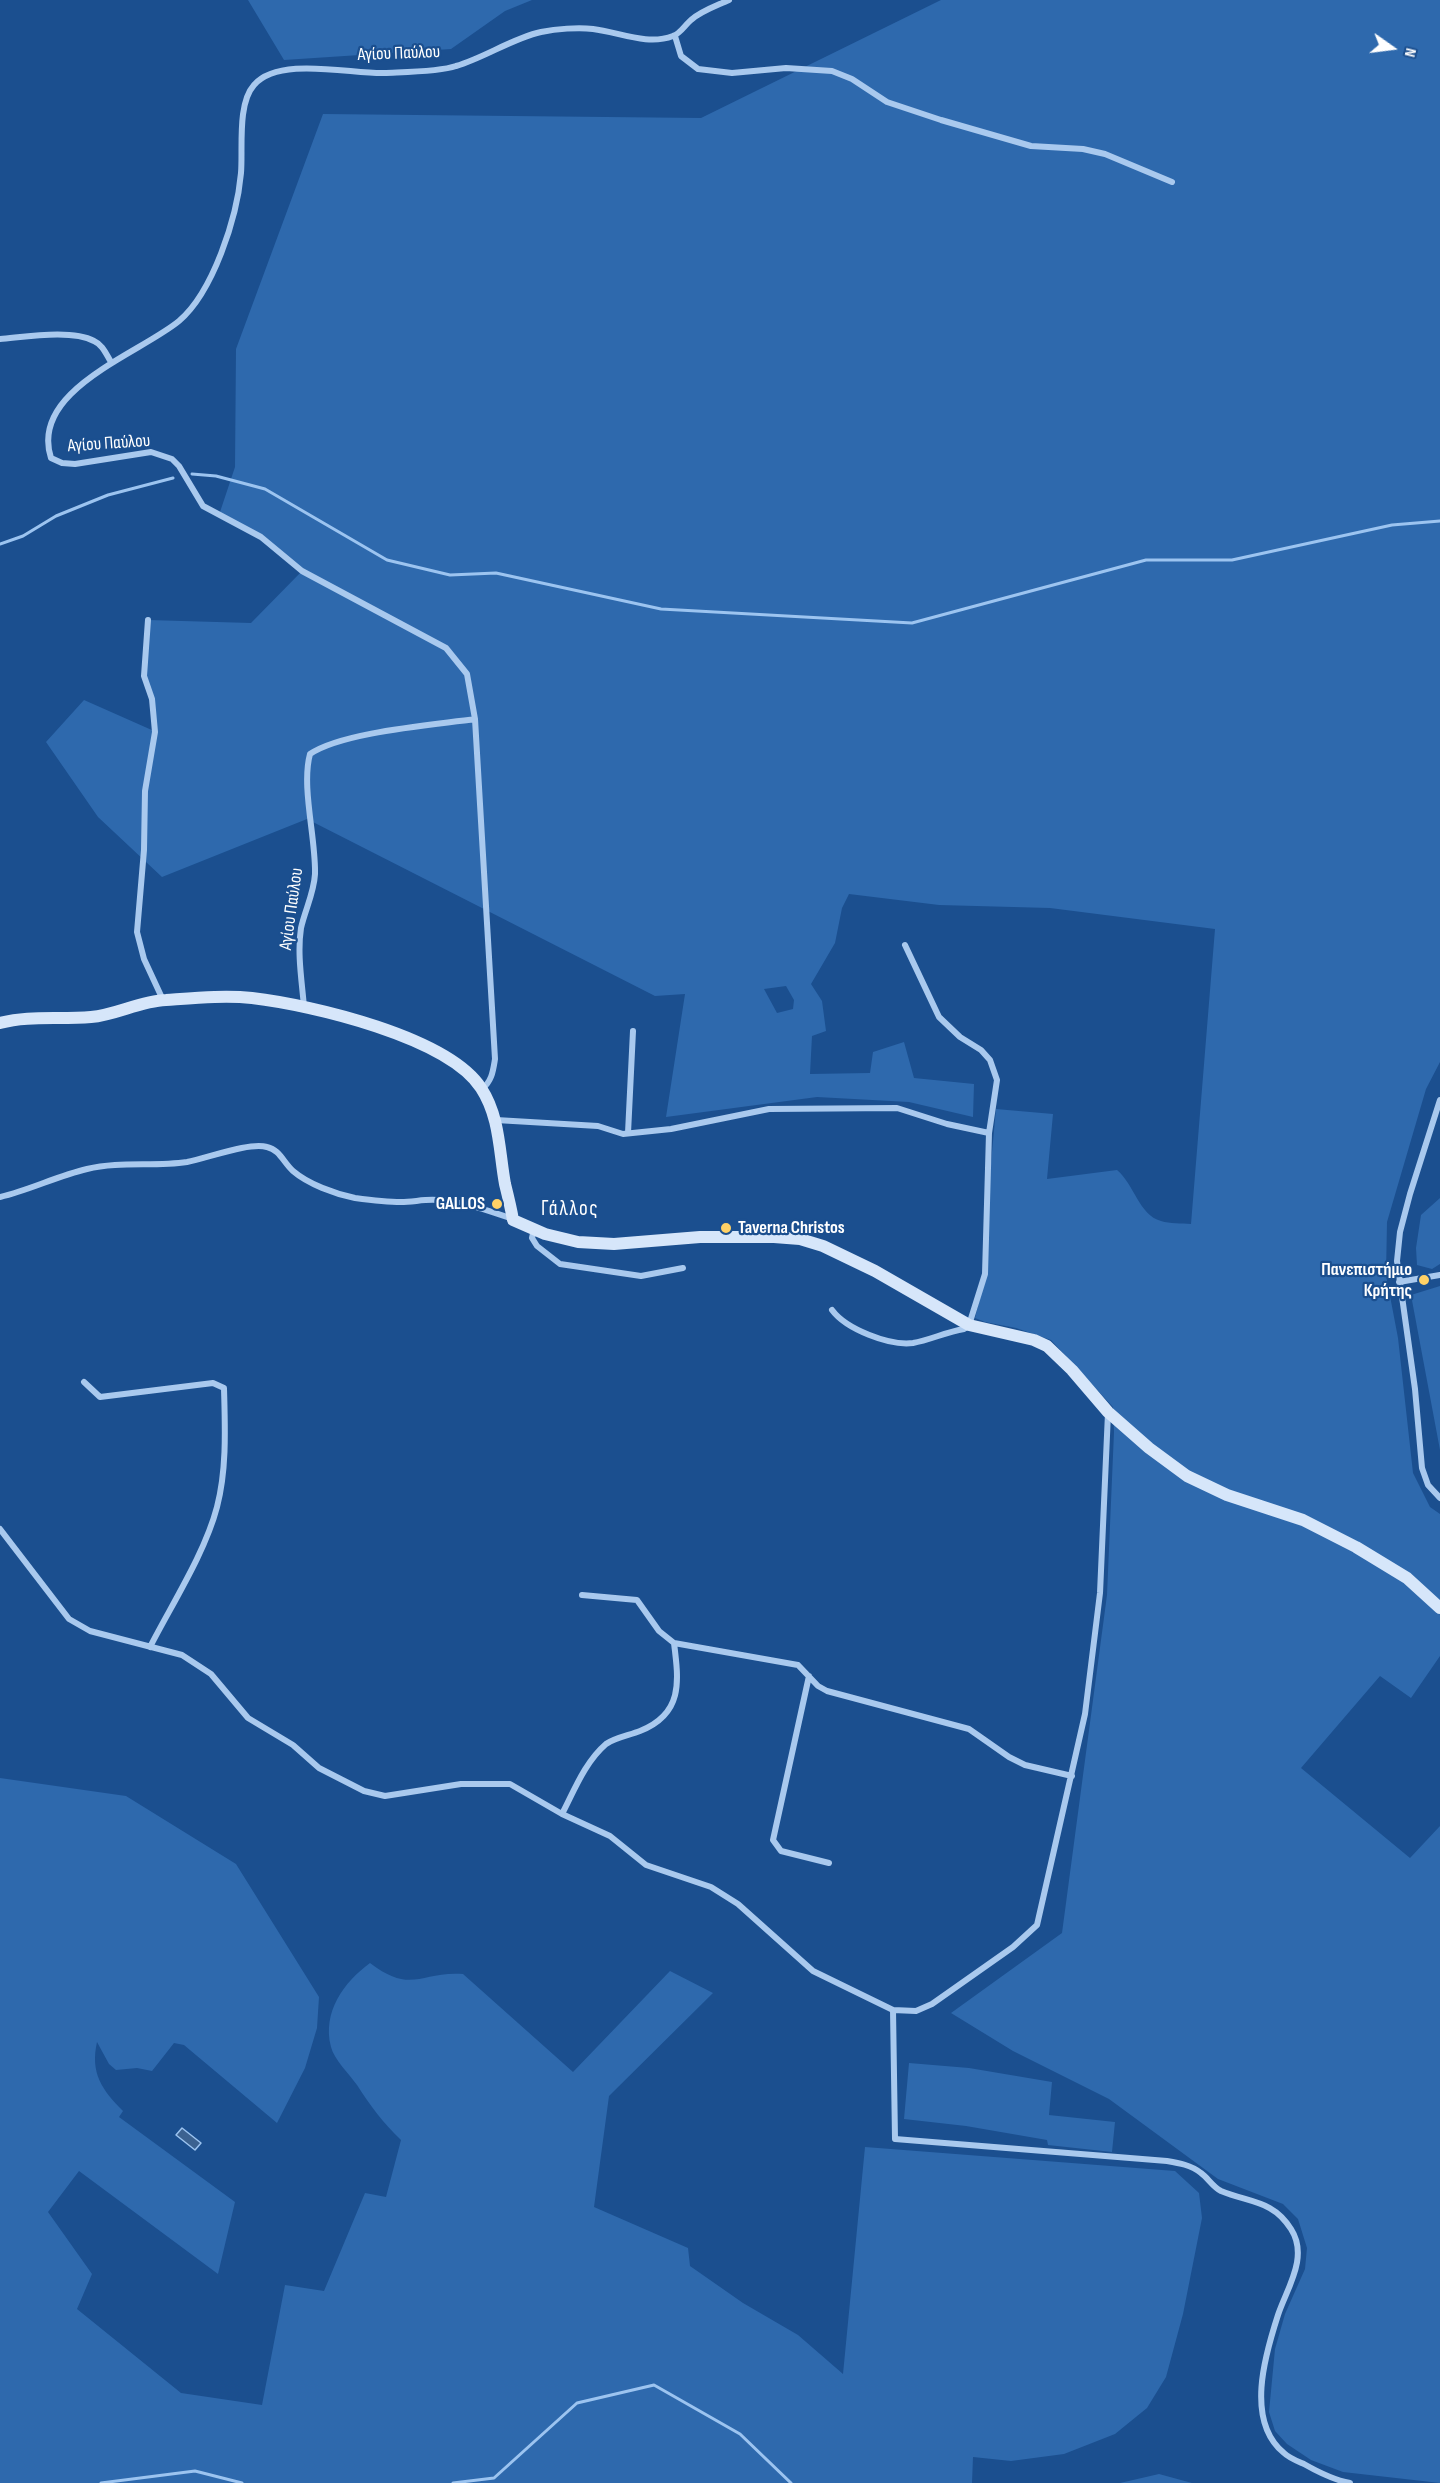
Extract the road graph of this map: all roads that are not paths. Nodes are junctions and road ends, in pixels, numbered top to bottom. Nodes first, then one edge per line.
1 (729, 0) edge
2 (675, 36) junction
3 (1172, 182) dead end
4 (0, 339) edge
5 (111, 362) junction
6 (148, 620) dead end
7 (475, 719) junction
8 (905, 945) dead end
9 (163, 1000) junction
10 (304, 1007) junction
11 (0, 1023) edge
12 (633, 1031) dead end
13 (482, 1089) junction
14 (1440, 1100) edge
15 (496, 1120) junction
16 (628, 1133) junction
17 (988, 1133) junction
18 (0, 1197) edge
19 (513, 1220) junction
20 (534, 1229) junction
21 (683, 1268) dead end
22 (1440, 1275) edge
23 (1398, 1282) junction
24 (832, 1310) dead end
25 (969, 1325) junction
26 (84, 1382) dead end
27 (1108, 1412) junction
28 (1440, 1498) edge
29 (0, 1528) edge
30 (582, 1595) dead end
31 (1440, 1608) edge
32 (674, 1643) junction
33 (150, 1647) junction
34 (808, 1676) junction
35 (1072, 1776) junction
36 (562, 1814) junction
37 (829, 1863) dead end
38 (893, 2010) junction
39 (1350, 2483) edge

1 - 2 street
2 - 3 street
2 - 5 street, Αγίου Παύλου
4 - 5 street
5 - 7 street, Αγίου Παύλου
6 - 9 street
7 - 10 street, Αγίου Παύλου
7 - 13 street
8 - 17 street
9 - 10 street
9 - 11 street
10 - 13 street
12 - 16 street
13 - 15 street
14 - 23 street
15 - 16 street
15 - 19 street
16 - 17 street
17 - 25 street
18 - 19 street
19 - 20 street
20 - 21 street
20 - 25 street
22 - 23 street
23 - 28 street
24 - 25 street
25 - 27 street
26 - 33 street
27 - 31 street
27 - 35 street
29 - 33 street
30 - 32 street
32 - 34 street
32 - 36 street
33 - 36 street
34 - 35 street
34 - 37 street
35 - 38 street
36 - 38 street
38 - 39 street

